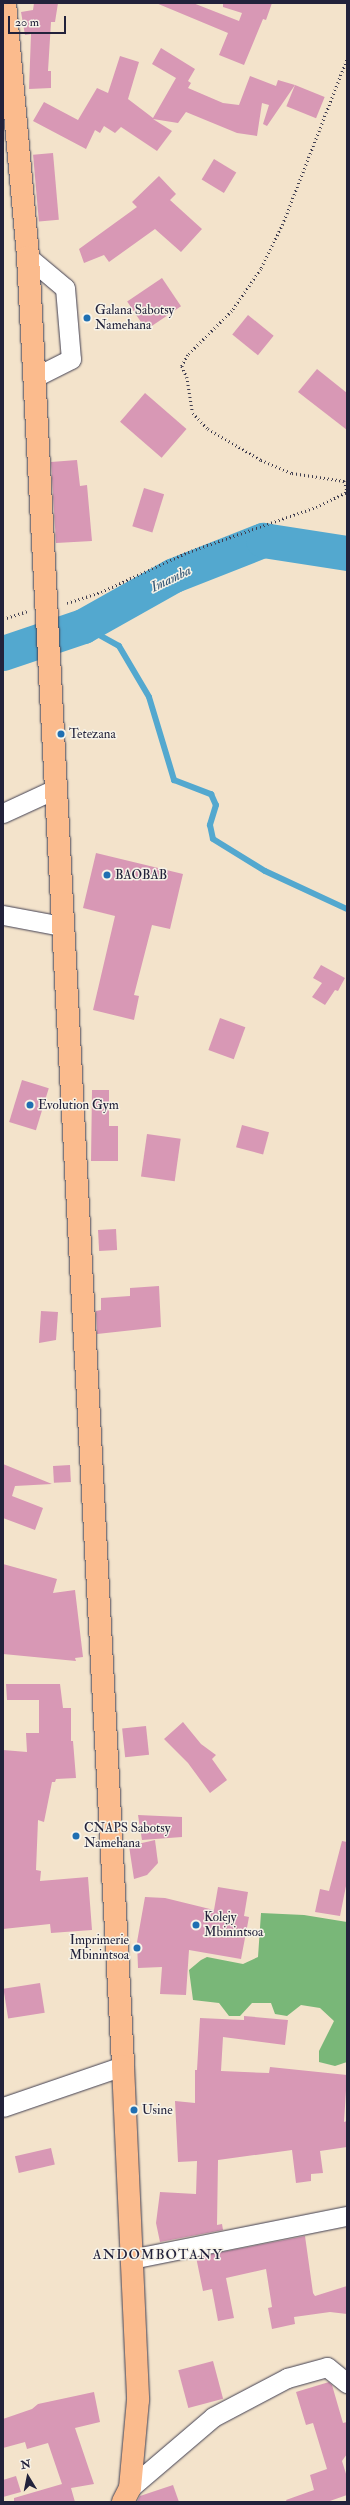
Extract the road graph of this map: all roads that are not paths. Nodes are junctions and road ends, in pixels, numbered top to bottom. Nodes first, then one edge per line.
1 (5, 3) edge
2 (28, 257) junction
3 (34, 377) junction
4 (55, 790) junction
5 (3, 814) edge
6 (3, 915) edge
7 (61, 926) junction
8 (123, 2066) junction
9 (3, 2107) edge
10 (347, 2216) edge
11 (131, 2259) junction
12 (347, 2383) edge
13 (126, 2495) edge

1 - 2 main road
2 - 3 main road
2 - 3 street
3 - 4 main road
4 - 5 street
4 - 7 main road
6 - 7 street
7 - 8 main road
8 - 9 street
8 - 11 main road
10 - 11 street
11 - 13 main road
12 - 13 street

